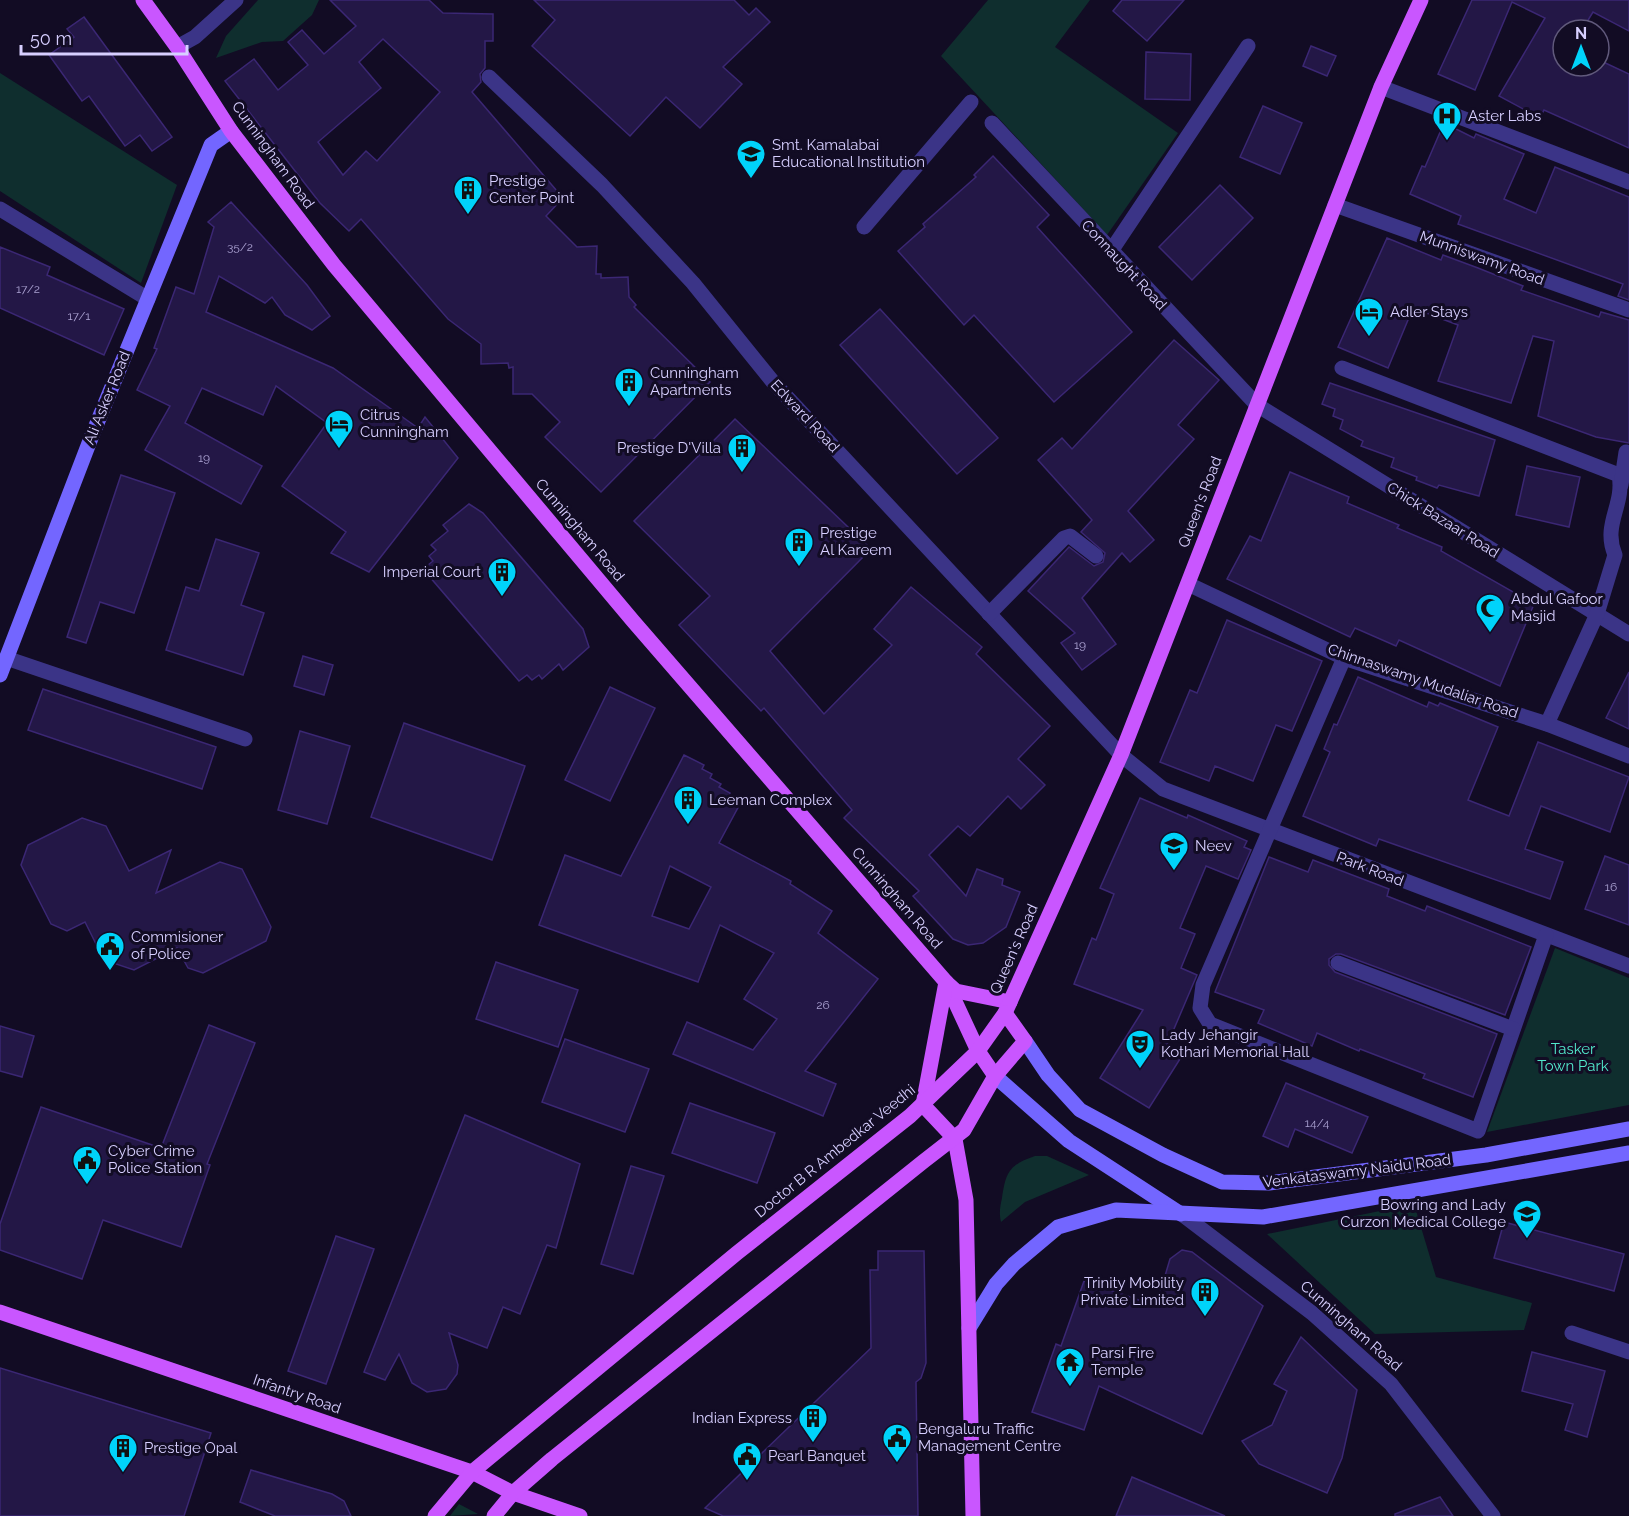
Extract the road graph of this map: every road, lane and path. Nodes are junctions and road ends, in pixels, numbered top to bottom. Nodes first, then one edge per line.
1 (143, 0) edge
2 (236, 0) edge
3 (1421, 0) edge
4 (1248, 46) dead end
5 (177, 47) junction
6 (489, 77) dead end
7 (1381, 87) junction
8 (971, 102) dead end
9 (992, 123) dead end
10 (231, 130) junction
11 (1629, 182) edge
12 (1335, 205) junction
13 (0, 209) edge
14 (864, 227) dead end
15 (1112, 251) junction
16 (148, 299) junction
17 (1629, 310) edge
18 (1342, 368) dead end
19 (1257, 405) junction
20 (1626, 452) dead end
21 (1621, 485) junction
22 (1622, 516) edge
23 (1096, 556) dead end
24 (1188, 584) junction
25 (989, 614) junction
26 (1597, 614) junction
27 (1629, 633) edge
28 (6, 658) junction
29 (1344, 658) junction
30 (0, 675) edge
31 (1547, 724) junction
32 (245, 739) dead end
33 (1121, 755) junction
34 (1629, 756) edge
35 (1268, 831) junction
36 (1546, 935) junction
37 (1338, 963) dead end
38 (1629, 966) edge
39 (946, 982) junction
40 (1007, 1007) junction
41 (1513, 1029) junction
42 (1025, 1041) junction
43 (978, 1051) junction
44 (994, 1076) junction
45 (922, 1105) junction
46 (1629, 1129) edge
47 (1478, 1131) junction
48 (955, 1139) junction
49 (1629, 1153) edge
50 (1486, 1155) junction
51 (1183, 1215) junction
52 (0, 1312) edge
53 (969, 1328) junction
54 (1572, 1333) dead end
55 (1629, 1352) edge
56 (472, 1472) junction
57 (513, 1493) junction
58 (435, 1516) edge
59 (494, 1516) edge
60 (580, 1516) edge
61 (973, 1516) edge
62 (1493, 1516) edge

1 - 5 main road, Cunningham Road
2 - 5 street
3 - 7 main road, Queen's Road
4 - 15 street
5 - 10 main road, Cunningham Road
6 - 25 street, Edward Road
7 - 11 street
7 - 12 main road, Queen's Road
8 - 14 street
9 - 15 street, Connaught Road
10 - 16 street, Ali Asker Road
10 - 39 main road, Cunningham Road
12 - 17 street, Munniswamy Road
12 - 19 main road, Queen's Road
13 - 16 street
15 - 19 street, Connaught Road
16 - 28 street, Ali Asker Road
18 - 21 street
19 - 24 main road, Queen's Road
19 - 26 street, Chick Bazaar Road
20 - 21 street
21 - 22 street
22 - 26 street
23 - 25 street
24 - 29 street, Chinnaswamy Mudaliar Road
24 - 33 main road, Queen's Road
25 - 33 street, Edward Road
26 - 27 street, Chick Bazaar Road
26 - 31 street
28 - 30 street, Ali Asker Road
28 - 32 street
29 - 31 street, Chinnaswamy Mudaliar Road
29 - 35 street
31 - 34 street, Chinnaswamy Mudaliar Road
33 - 35 street, Park Road
33 - 40 main road, Queen's Road
35 - 36 street, Park Road
35 - 47 street
36 - 38 street, Park Road
36 - 41 street
37 - 41 street
39 - 40 main road
39 - 43 main road, Cunningham Road
39 - 45 main road
40 - 42 main road
40 - 43 main road, Doctor B R Ambedkar Veedhi
41 - 47 street
42 - 44 main road
42 - 50 street, Venkataswamy Naidu Road
43 - 44 main road, Cunningham Road
43 - 45 main road, Doctor B R Ambedkar Veedhi
44 - 48 main road
44 - 51 street
45 - 48 main road
45 - 56 main road, Doctor B R Ambedkar Veedhi
46 - 50 street, Venkataswamy Naidu Road
47 - 50 street
48 - 53 main road
48 - 57 main road
49 - 51 street, Venkataswamy Naidu Road
51 - 53 street, Venkataswamy Naidu Road
51 - 62 street, Cunningham Road
52 - 56 main road, Infantry Road
53 - 61 main road
54 - 55 street
56 - 57 main road, Infantry Road
56 - 58 main road, Doctor B R Ambedkar Veedhi
57 - 59 main road
57 - 60 main road, Infantry Road

